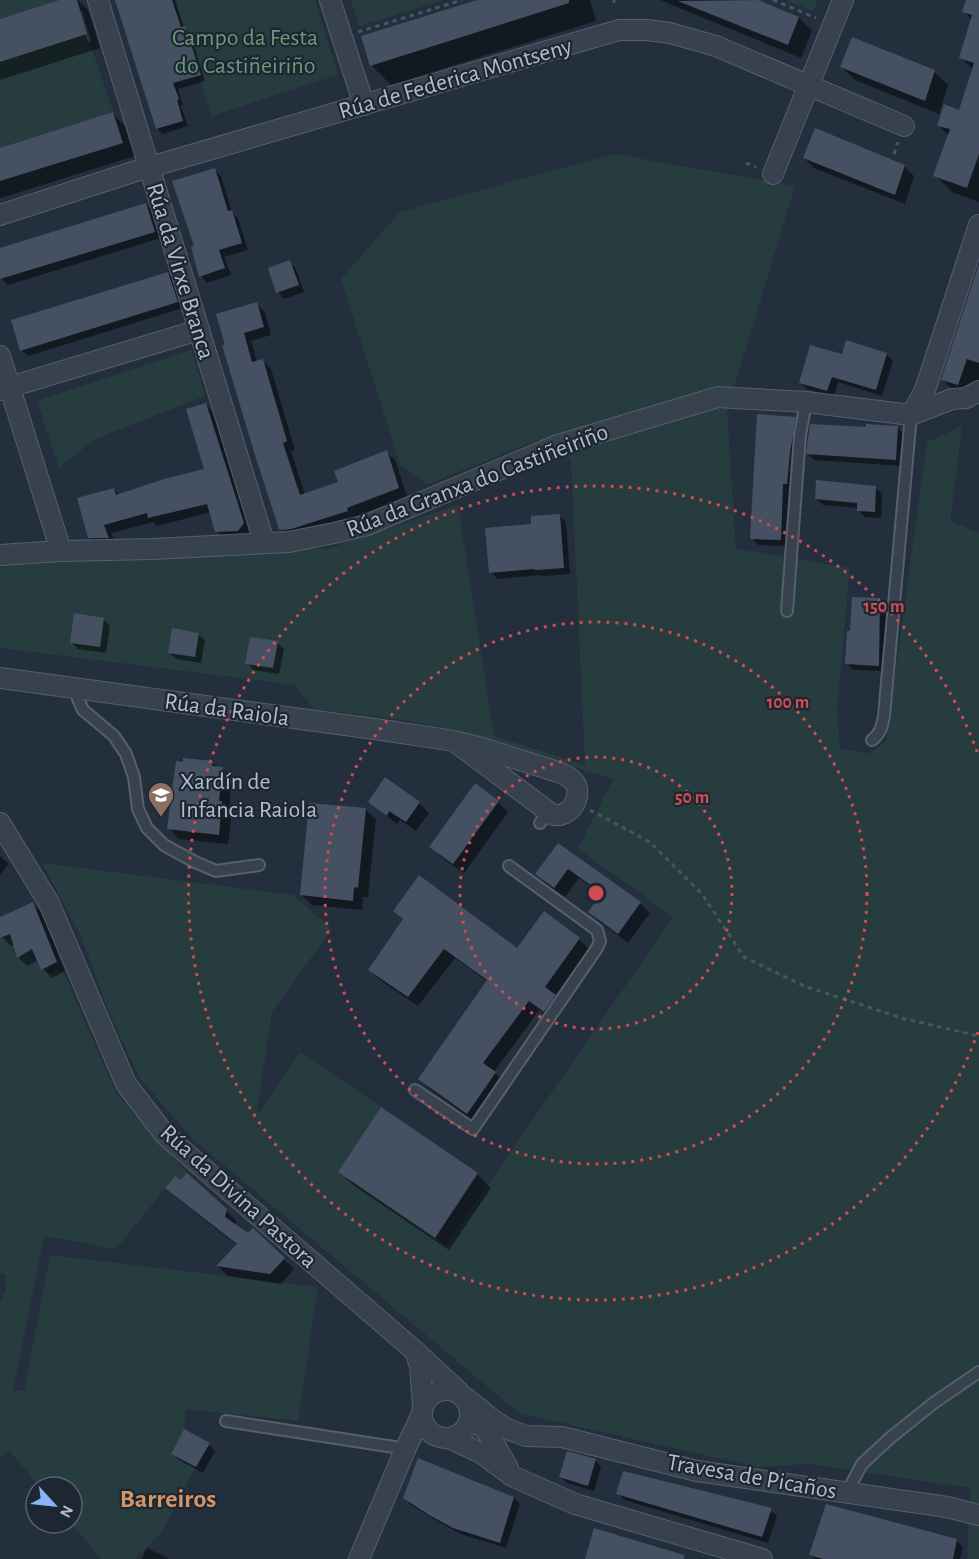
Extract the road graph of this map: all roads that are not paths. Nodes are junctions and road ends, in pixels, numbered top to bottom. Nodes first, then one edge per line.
1 (98, 0) edge
2 (330, 0) edge
3 (843, 0) edge
4 (808, 85) junction
5 (364, 105) junction
6 (904, 126) dead end
7 (150, 168) junction
8 (773, 174) dead end
9 (0, 214) edge
10 (979, 225) edge
11 (199, 330) junction
12 (0, 356) edge
13 (5, 388) edge
14 (975, 397) edge
15 (806, 402) junction
16 (911, 415) junction
17 (264, 542) junction
18 (60, 551) junction
19 (0, 555) edge
20 (787, 610) dead end
21 (0, 678) edge
22 (77, 688) junction
23 (872, 740) dead end
24 (454, 741) junction
25 (0, 823) edge
26 (259, 865) dead end
27 (509, 866) dead end
28 (415, 1090) dead end
29 (415, 1351) junction
30 (979, 1372) edge
31 (465, 1402) junction
32 (422, 1410) junction
33 (226, 1421) dead end
34 (441, 1436) junction
35 (526, 1436) junction
36 (405, 1450) junction
37 (509, 1471) junction
38 (847, 1492) junction
39 (979, 1515) edge
40 (358, 1559) edge
41 (762, 1559) edge

1 - 7 street, Rúa da Virxe Branca
2 - 5 street
3 - 4 street
4 - 5 street, Rúa de Federica Montseny
4 - 6 street, Rúa de Federica Montseny
4 - 8 street
5 - 7 street, Rúa de Federica Montseny
7 - 9 street, Rúa de Federica Montseny
7 - 11 street, Rúa da Virxe Branca
10 - 16 street
11 - 13 street
11 - 17 street, Rúa da Virxe Branca
12 - 13 street
13 - 18 street
14 - 16 street
15 - 16 street, Rúa da Granxa do Castiñeiriño
15 - 17 street, Rúa da Granxa do Castiñeiriño
15 - 20 lane
16 - 23 lane
17 - 18 street, Rúa da Granxa do Castiñeiriño
18 - 19 street, Rúa da Granxa do Castiñeiriño
21 - 22 street, Rúa da Raiola
22 - 24 street, Rúa da Raiola
22 - 26 lane
24 - 24 street, Rúa da Raiola
25 - 29 street, Rúa da Divina Pastora
27 - 28 lane
29 - 31 street, Rúa da Divina Pastora
29 - 32 street
30 - 38 lane
31 - 32 street
31 - 34 street
31 - 35 street, Travesa de Picaños
31 - 37 street
32 - 34 street
32 - 36 street
33 - 36 lane
34 - 36 street
34 - 37 street
35 - 37 street
35 - 38 street, Travesa de Picaños
36 - 40 street
37 - 41 street
38 - 39 street, Travesa de Picaños

